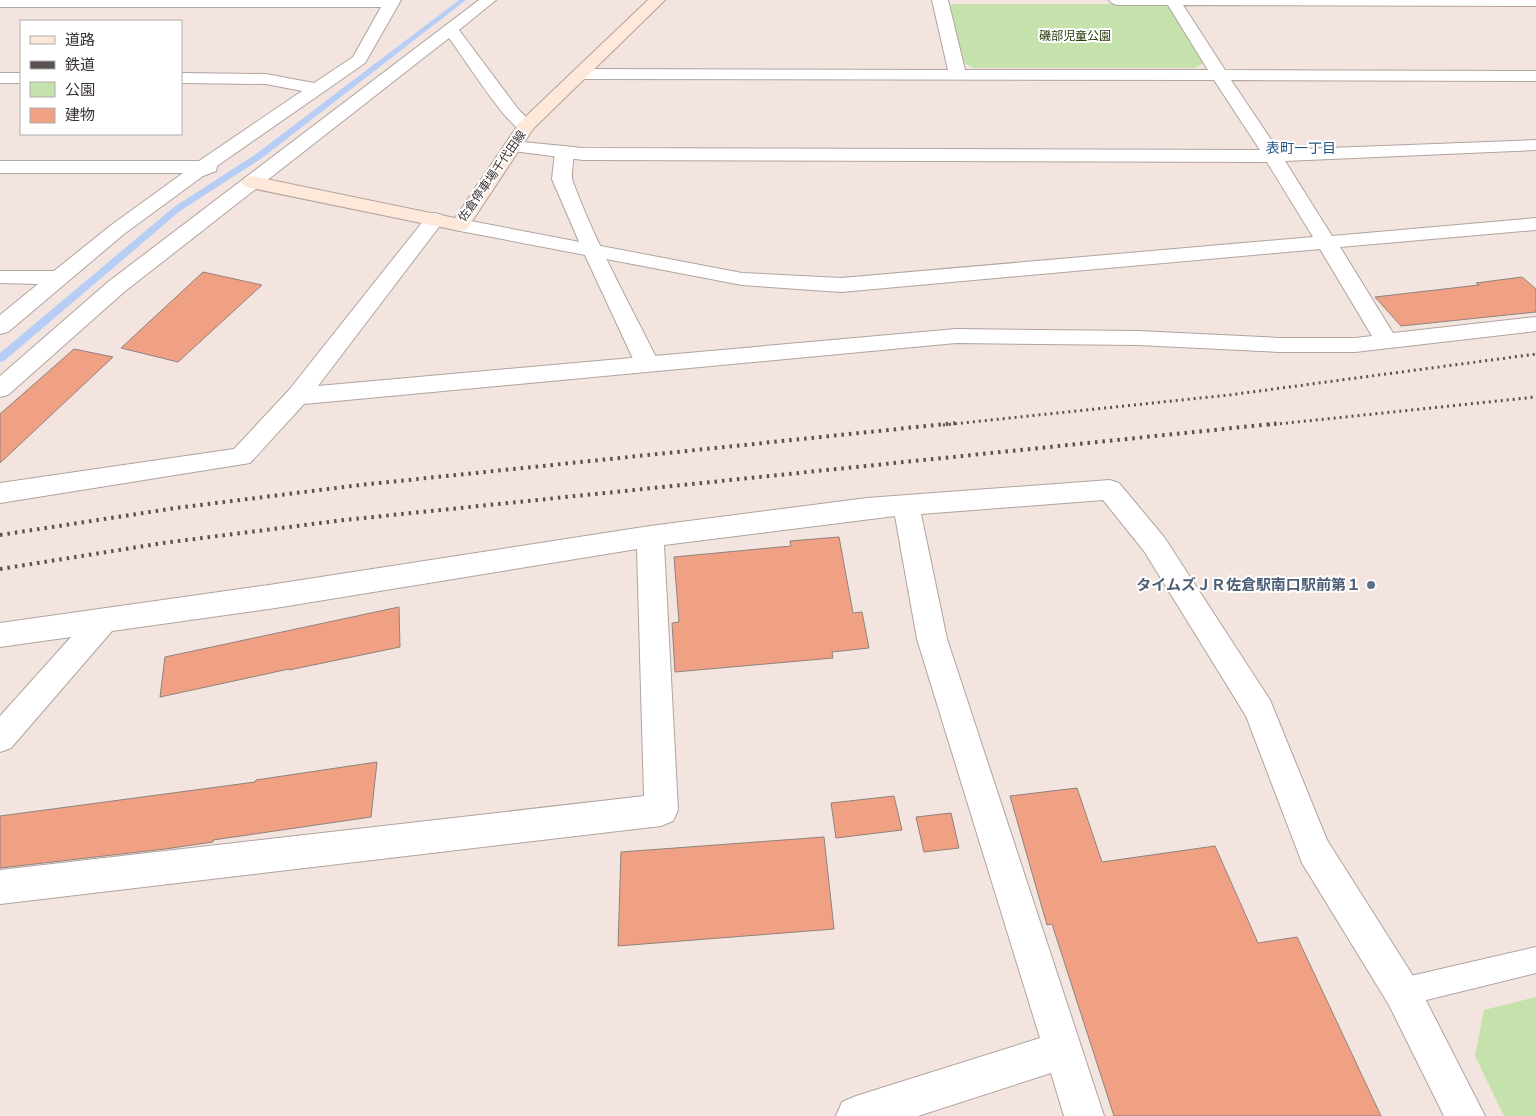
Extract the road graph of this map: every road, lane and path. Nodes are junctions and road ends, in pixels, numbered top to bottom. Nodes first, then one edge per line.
1 (488, 0) edge
2 (656, 0) edge
3 (940, 0) edge
4 (1117, 0) edge
5 (1173, 0) edge
6 (1536, 1) edge
7 (0, 2) edge
8 (393, 2) edge
9 (451, 29) junction
10 (582, 74) junction
11 (958, 75) junction
12 (1220, 76) junction
13 (1536, 76) edge
14 (0, 78) edge
15 (20, 78) edge
16 (182, 78) edge
17 (318, 89) junction
18 (526, 126) junction
19 (1536, 145) edge
20 (513, 146) junction
21 (564, 152) junction
22 (1273, 156) junction
23 (0, 166) edge
24 (228, 174) junction
25 (435, 220) junction
26 (1536, 224) edge
27 (460, 225) junction
28 (1326, 242) junction
29 (593, 251) junction
30 (0, 278) edge
31 (59, 278) junction
32 (1536, 324) edge
33 (0, 327) edge
34 (1387, 341) junction
35 (647, 363) junction
36 (0, 389) edge
37 (297, 396) junction
38 (0, 493) edge
39 (906, 505) junction
40 (650, 536) junction
41 (103, 621) junction
42 (0, 636) edge
43 (0, 738) edge
44 (0, 887) edge
45 (1536, 960) edge
46 (1402, 992) junction
47 (1064, 1050) junction
48 (856, 1116) edge
49 (1084, 1116) edge
50 (1465, 1116) edge

1 - 9 street
2 - 10 main road, 佐倉停車場千代田線
3 - 11 street
4 - 5 street
5 - 6 street
5 - 12 street
7 - 8 street
8 - 17 street
9 - 18 street
9 - 24 street
10 - 11 street
10 - 18 main road, 佐倉停車場千代田線
11 - 12 street
12 - 13 street
12 - 22 street
14 - 15 street
16 - 17 street
17 - 24 street
18 - 20 main road, 佐倉停車場千代田線
19 - 22 street
20 - 21 street
20 - 27 main road, 佐倉停車場千代田線
21 - 22 street
21 - 29 street
22 - 28 street
23 - 24 street
24 - 25 main road, 佐倉停車場千代田線
24 - 31 street
24 - 36 street
25 - 27 main road, 佐倉停車場千代田線
25 - 37 street
26 - 28 street
27 - 29 street
28 - 29 street
28 - 34 street
29 - 35 street
30 - 31 street
31 - 33 street
32 - 34 street
34 - 35 street
35 - 37 street
37 - 38 street
39 - 40 street
39 - 46 street
39 - 47 street
40 - 41 street
40 - 44 street
41 - 42 street
41 - 43 street
45 - 46 lane
46 - 50 street
47 - 48 street
47 - 49 street

